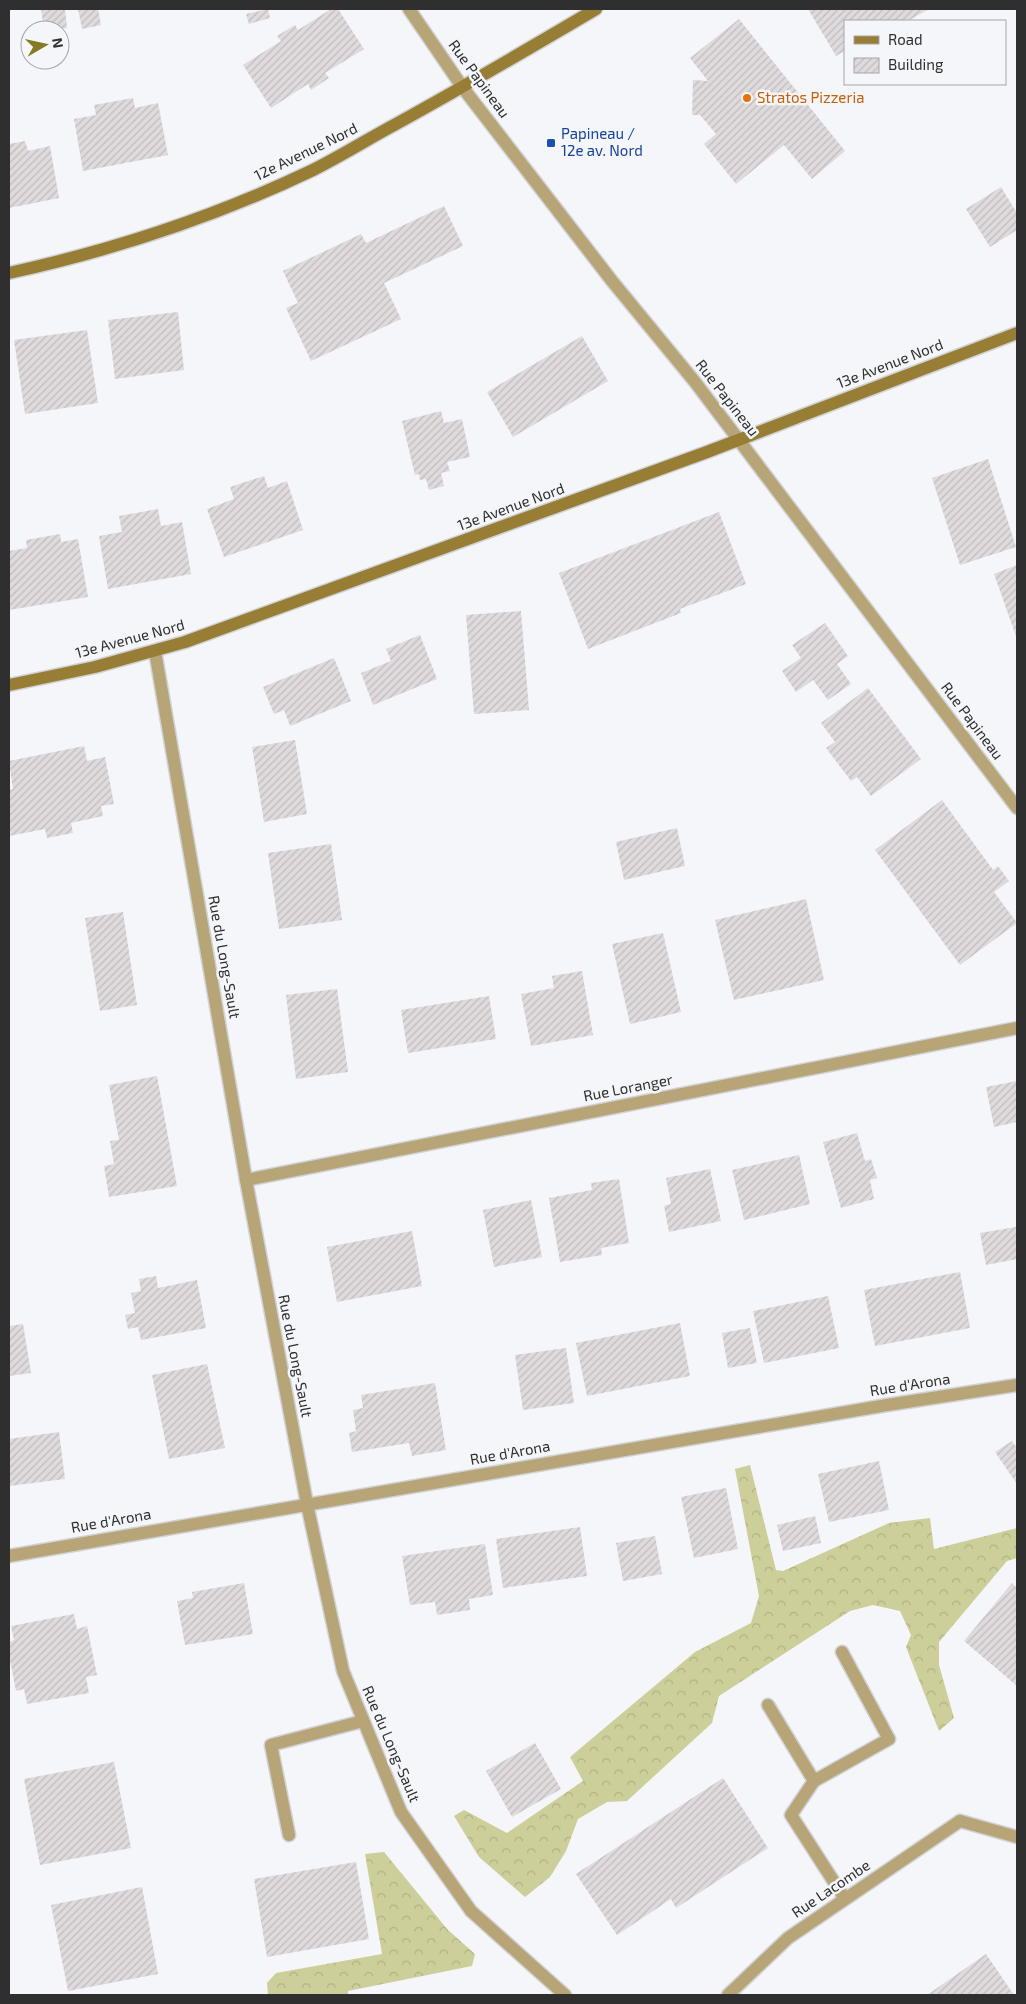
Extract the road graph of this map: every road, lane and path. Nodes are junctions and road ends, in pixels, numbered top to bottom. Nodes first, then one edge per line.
1 (409, 9) edge
2 (596, 9) edge
3 (463, 88) junction
4 (9, 273) edge
5 (1017, 333) edge
6 (740, 440) junction
7 (155, 651) junction
8 (9, 685) edge
9 (1017, 808) edge
10 (1017, 1028) edge
11 (246, 1180) junction
12 (1017, 1385) edge
13 (307, 1504) junction
14 (9, 1556) edge
15 (842, 1652) dead end
16 (768, 1705) dead end
17 (363, 1721) junction
18 (814, 1781) junction
19 (289, 1835) dead end
20 (1017, 1837) edge
21 (845, 1899) junction
22 (565, 1995) edge
23 (728, 1995) edge

1 - 3 street, Rue Papineau
2 - 3 main road, 12e Avenue Nord
3 - 4 main road, 12e Avenue Nord
3 - 6 street, Rue Papineau
5 - 6 main road, 13e Avenue Nord
6 - 7 main road, 13e Avenue Nord
6 - 9 street, Rue Papineau
7 - 8 main road, 13e Avenue Nord
7 - 11 street, Rue du Long-Sault
10 - 11 street, Rue Loranger
11 - 13 street, Rue du Long-Sault
12 - 13 street, Rue d'Arona
13 - 14 street, Rue d'Arona
13 - 17 street, Rue du Long-Sault
15 - 18 street
16 - 18 street
17 - 19 street
17 - 22 street, Rue du Long-Sault
18 - 21 street
20 - 21 street, Rue Lacombe
21 - 23 street, Rue Lacombe

